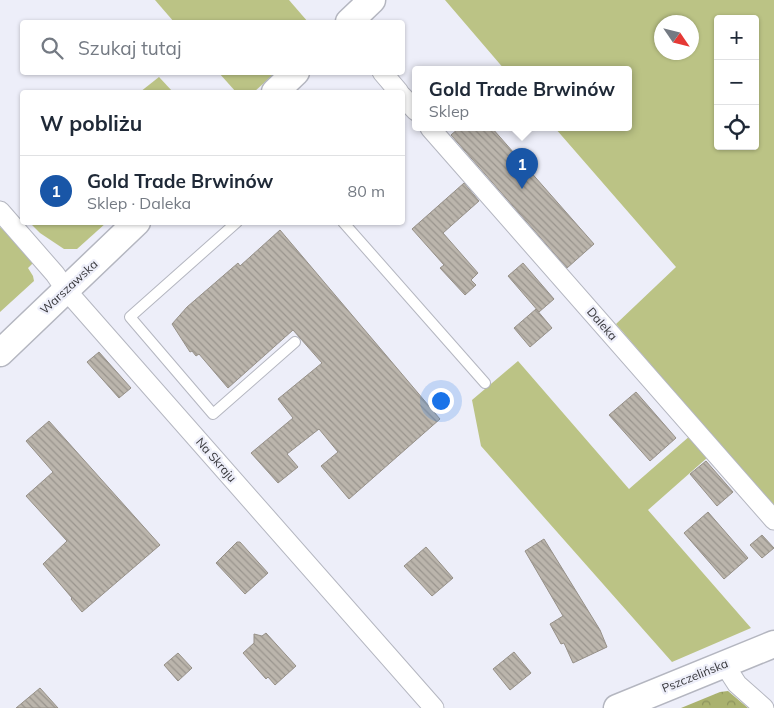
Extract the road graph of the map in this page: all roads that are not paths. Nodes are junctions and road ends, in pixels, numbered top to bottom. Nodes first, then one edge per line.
1 (372, 0) edge
2 (351, 20) edge
3 (293, 75) edge
4 (385, 75) edge
5 (277, 90) edge
6 (397, 90) edge
7 (433, 131) edge
8 (0, 211) edge
9 (134, 225) edge
10 (234, 225) edge
11 (346, 225) edge
12 (66, 290) junction
13 (295, 342) dead end
14 (0, 352) edge
15 (485, 383) dead end
16 (774, 520) edge
17 (774, 644) edge
18 (724, 664) junction
19 (434, 708) edge
20 (617, 708) edge
21 (764, 708) edge

1 - 2 main road
3 - 5 main road
4 - 6 street
7 - 16 street, Daleka
8 - 12 street, Na Skraju
9 - 12 main road, Warszawska
10 - 13 lane
11 - 15 lane
12 - 14 main road, Warszawska
12 - 19 street, Na Skraju
17 - 18 main road, Pszczelińska
18 - 20 main road, Pszczelińska
18 - 21 street

